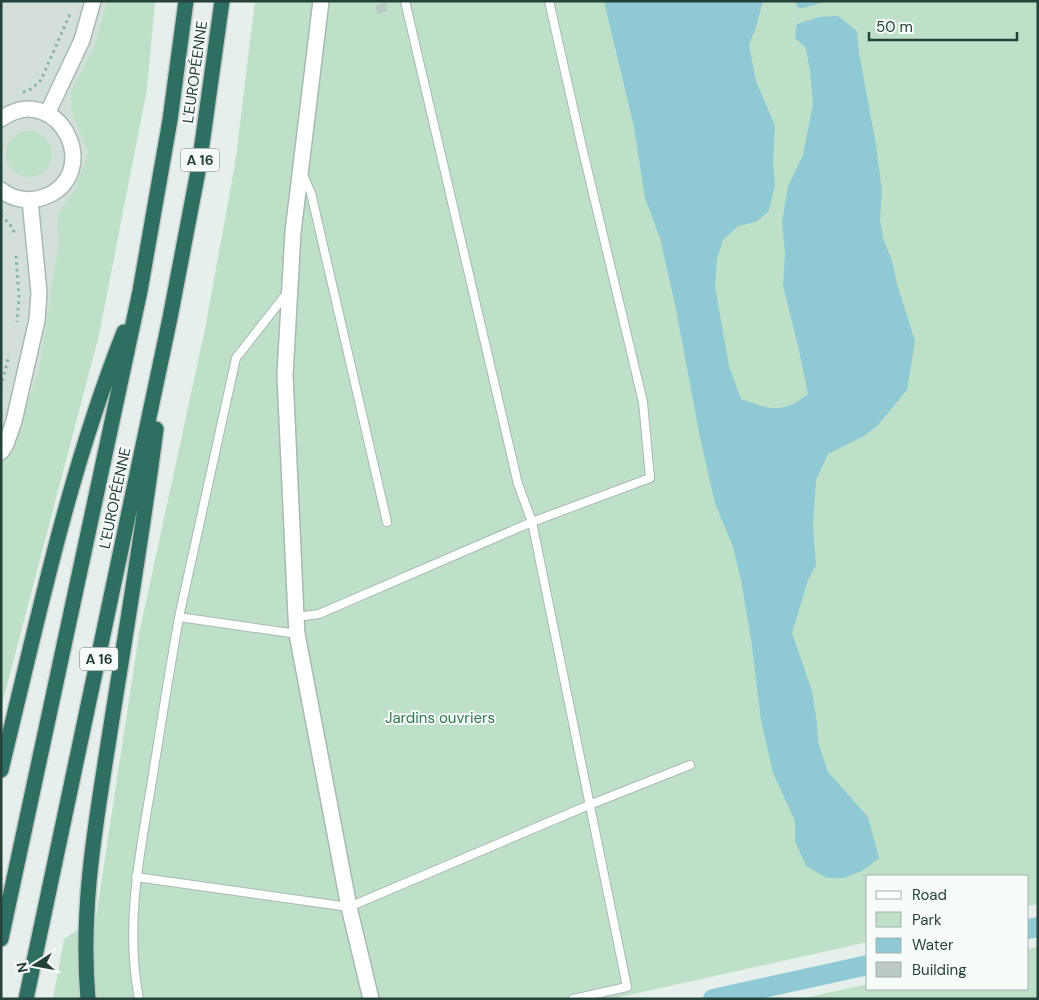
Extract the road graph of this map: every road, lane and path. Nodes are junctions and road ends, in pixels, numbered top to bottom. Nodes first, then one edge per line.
1 (93, 1) edge
2 (186, 1) edge
3 (222, 1) edge
4 (321, 1) edge
5 (405, 1) edge
6 (549, 1) edge
7 (70, 12) dead end
8 (19, 94) dead end
9 (47, 114) junction
10 (1, 119) edge
11 (300, 169) junction
12 (1, 190) edge
13 (30, 200) junction
14 (1, 215) edge
15 (15, 240) dead end
16 (16, 249) dead end
17 (140, 291) junction
18 (288, 292) junction
19 (170, 318) junction
20 (17, 326) dead end
21 (10, 352) dead end
22 (1, 387) edge
23 (1, 452) edge
24 (387, 522) dead end
25 (532, 522) junction
26 (179, 617) junction
27 (296, 617) junction
28 (297, 634) junction
29 (690, 765) dead end
30 (1, 770) edge
31 (589, 805) junction
32 (136, 877) junction
33 (349, 907) junction
34 (1, 939) edge
35 (26, 999) edge
36 (88, 999) edge
37 (139, 999) edge
38 (370, 999) edge
39 (573, 999) edge

1 - 9 street
2 - 17 highway, L'EUROPÉENNE / A 16
3 - 19 highway, L'EUROPÉENNE / A 16
4 - 11 street
5 - 25 lane
6 - 25 lane
7 - 8 path
9 - 10 street
9 - 13 street
11 - 18 street
11 - 24 lane
12 - 13 street
13 - 23 street
14 - 15 path
16 - 20 path
17 - 30 highway
17 - 34 highway, L'EUROPÉENNE / A 16
18 - 26 lane
18 - 27 street
19 - 35 highway, L'EUROPÉENNE / A 16
19 - 36 highway
21 - 22 path
25 - 27 lane
25 - 31 lane
26 - 28 lane
26 - 32 lane
27 - 28 street
28 - 33 street
29 - 31 lane
31 - 33 lane
31 - 39 lane
32 - 33 lane
32 - 37 lane
33 - 38 street

